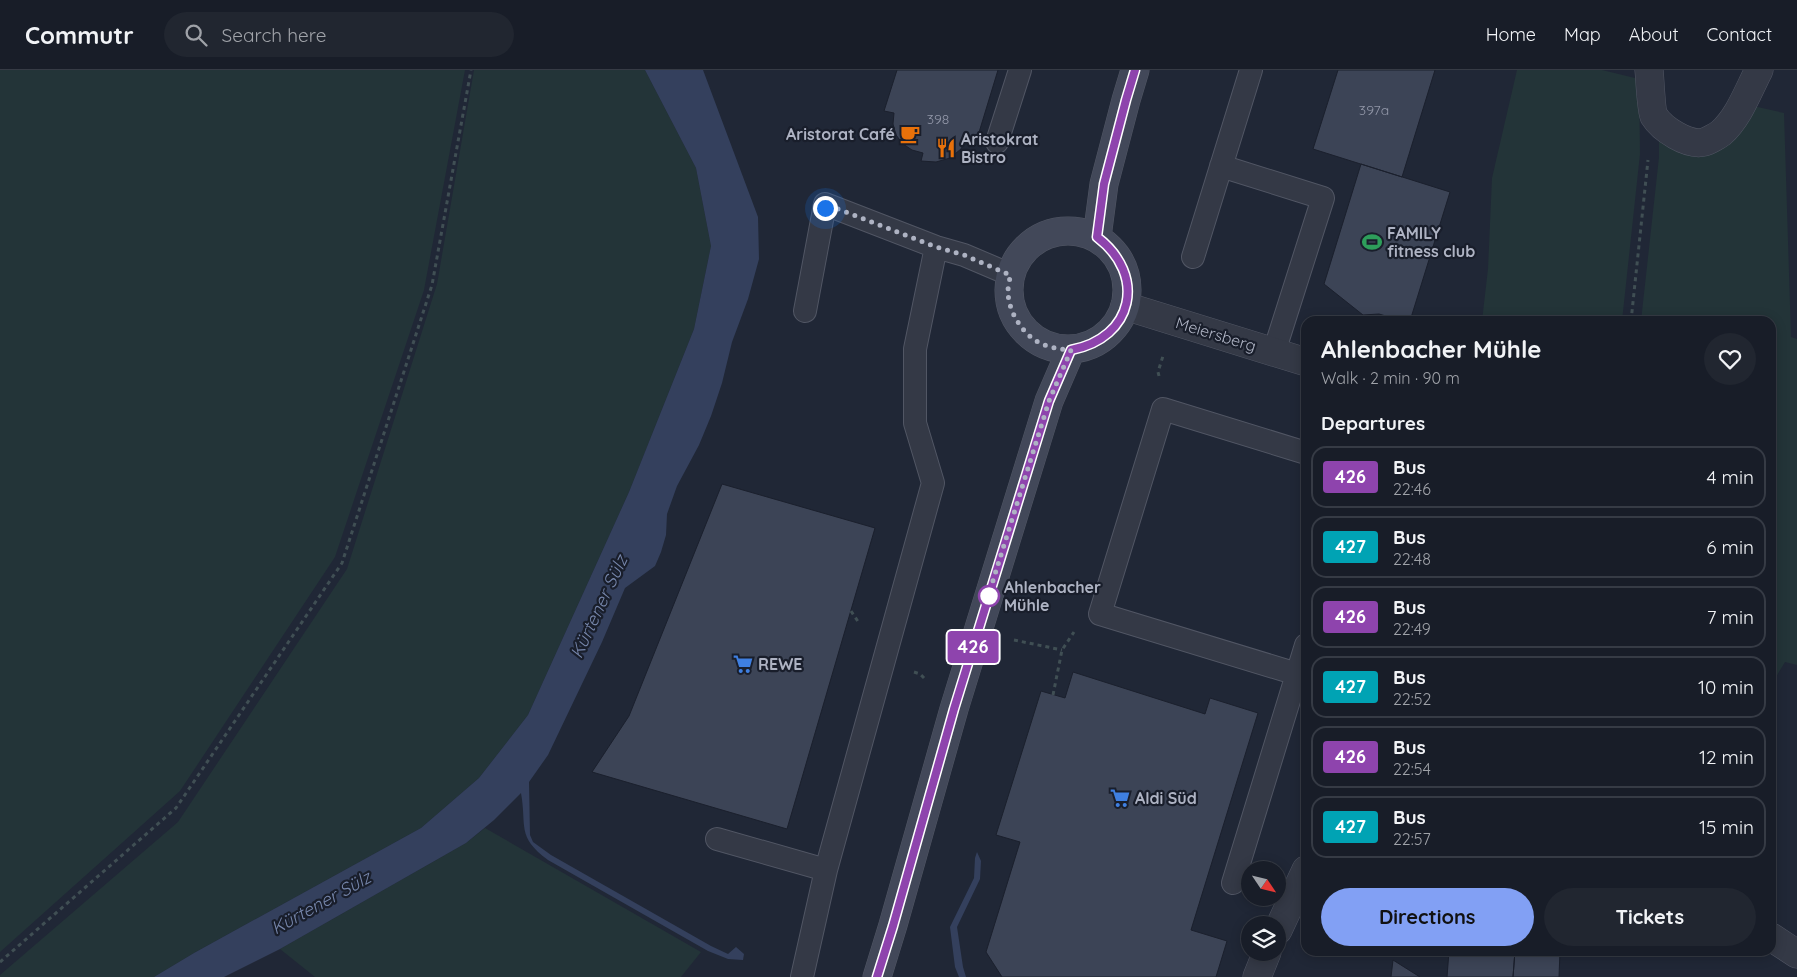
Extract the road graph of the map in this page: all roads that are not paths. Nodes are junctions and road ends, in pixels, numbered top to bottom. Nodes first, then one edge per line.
1 (1020, 70) edge
2 (1135, 70) edge
3 (1252, 70) edge
4 (1649, 70) edge
5 (1759, 70) edge
6 (997, 142) dead end
7 (1222, 166) junction
8 (1097, 237) junction
9 (936, 247) junction
10 (1193, 258) dead end
11 (1010, 275) junction
12 (1125, 306) junction
13 (805, 311) dead end
14 (1071, 350) junction
15 (1274, 352) junction
16 (1301, 360) edge
17 (1301, 452) edge
18 (1301, 661) edge
19 (1297, 674) junction
20 (717, 839) dead end
21 (826, 870) junction
22 (1301, 881) edge
23 (1233, 882) dead end
24 (1285, 916) edge
25 (1776, 940) edge
26 (1797, 954) edge
27 (1264, 961) edge
28 (802, 977) edge
29 (877, 977) edge
30 (1258, 977) edge

1 - 6 lane
2 - 8 main road
3 - 7 lane
4 - 5 street
7 - 10 lane
7 - 15 lane
8 - 11 main road
8 - 12 main road
9 - 11 lane
9 - 13 lane
9 - 21 lane
11 - 14 main road
12 - 14 main road
12 - 15 street, Meiersberg
14 - 29 main road
15 - 16 street, Meiersberg
17 - 19 lane
18 - 19 lane
19 - 23 lane
20 - 21 lane
21 - 28 lane
22 - 24 street
25 - 26 street
27 - 30 street

